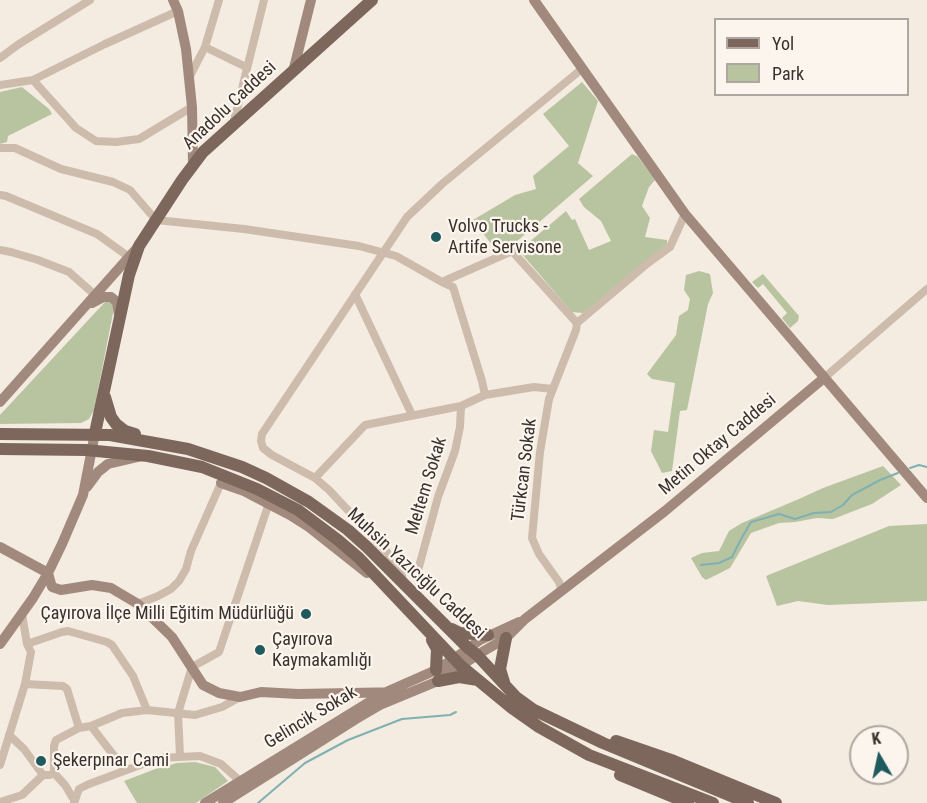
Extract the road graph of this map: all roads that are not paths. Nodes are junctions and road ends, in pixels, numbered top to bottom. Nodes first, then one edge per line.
1 (90, 0) edge
2 (172, 0) edge
3 (219, 0) edge
4 (264, 0) edge
5 (311, 0) edge
6 (534, 0) edge
7 (367, 2) edge
8 (178, 11) junction
9 (205, 47) junction
10 (0, 58) edge
11 (246, 67) junction
12 (583, 68) junction
13 (292, 72) junction
14 (189, 77) junction
15 (33, 80) junction
16 (0, 85) edge
17 (192, 107) junction
18 (232, 126) junction
19 (0, 148) edge
20 (193, 164) junction
21 (0, 195) edge
22 (685, 214) junction
23 (156, 220) junction
24 (139, 246) junction
25 (0, 250) edge
26 (382, 253) junction
27 (129, 257) junction
28 (442, 282) junction
29 (927, 289) edge
30 (354, 294) junction
31 (95, 295) junction
32 (81, 310) junction
33 (119, 318) junction
34 (577, 323) junction
35 (824, 378) junction
36 (553, 389) junction
37 (104, 391) junction
38 (485, 395) junction
39 (0, 402) edge
40 (461, 406) junction
41 (412, 415) junction
42 (0, 434) edge
43 (95, 434) junction
44 (0, 449) edge
45 (188, 449) junction
46 (92, 450) junction
47 (148, 456) junction
48 (315, 478) junction
49 (221, 483) joint
50 (82, 495) junction
51 (927, 498) edge
52 (269, 503) junction
53 (0, 547) edge
54 (56, 556) junction
55 (31, 564) junction
56 (48, 573) junction
57 (417, 574) dead end
58 (562, 591) junction
59 (414, 595) junction
60 (394, 596) junction
61 (138, 604) junction
62 (22, 614) junction
63 (525, 619) junction
64 (447, 627) junction
65 (425, 629) junction
66 (488, 635) junction
67 (506, 638) junction
68 (0, 644) edge
69 (27, 644) junction
70 (472, 652) junction
71 (458, 662) junction
72 (192, 667) junction
73 (437, 675) junction
74 (479, 680) junction
75 (25, 684) junction
76 (506, 686) junction
77 (413, 691) junction
78 (384, 693) junction
79 (240, 697) junction
80 (147, 710) junction
81 (178, 712) junction
82 (555, 721) junction
83 (91, 726) junction
84 (79, 728) junction
85 (548, 732) junction
86 (9, 735) junction
87 (180, 756) junction
88 (0, 765) edge
89 (125, 770) junction
90 (54, 773) junction
91 (42, 774) junction
92 (240, 781) junction
93 (2, 801) edge
94 (74, 801) edge
95 (205, 803) edge
96 (224, 803) edge
97 (688, 803) edge
98 (713, 803) edge
99 (748, 803) edge
100 (776, 803) edge

1 - 10 street
2 - 8 street
3 - 9 street
4 - 11 street
5 - 13 street
6 - 12 street
7 - 13 main road, Anadolu Caddesi
8 - 14 street
8 - 15 street
9 - 11 street
9 - 14 street
11 - 18 street
12 - 22 street
12 - 26 street
13 - 18 main road, Anadolu Caddesi
14 - 17 street
15 - 16 street
15 - 17 street
17 - 20 street
18 - 20 main road, Anadolu Caddesi
19 - 23 street
20 - 23 main road, Anadolu Caddesi
21 - 27 street
22 - 34 street
22 - 35 street
23 - 24 main road, Anadolu Caddesi
23 - 26 street
24 - 27 street
24 - 33 main road, Anadolu Caddesi
25 - 31 street
26 - 28 street
26 - 30 street
27 - 31 street
28 - 34 street
28 - 38 street
29 - 35 street, Metin Oktay Caddesi
30 - 41 street
30 - 48 street
31 - 32 street
32 - 33 street
32 - 39 street
33 - 37 main road, Anadolu Caddesi
34 - 36 street, Türkcan Sokak
35 - 51 street
35 - 58 street, Metin Oktay Caddesi
36 - 38 street
36 - 58 street, Türkcan Sokak
37 - 43 main road, Anadolu Caddesi
37 - 45 main road
38 - 40 street
40 - 41 street
40 - 57 street, Meltem Sokak
41 - 48 street
42 - 43 main road, Muhsin Yazıcığlu Caddesi
43 - 45 main road, Muhsin Yazıcığlu Caddesi
43 - 46 street
44 - 46 main road, Muhsin Yazıcığlu Caddesi
45 - 59 main road, Muhsin Yazıcığlu Caddesi
46 - 47 main road, Muhsin Yazıcığlu Caddesi
46 - 50 street
47 - 50 street
47 - 60 main road, Muhsin Yazıcığlu Caddesi
48 - 59 street
49 - 52 street, Muhsin Yazıcığlu Caddesi
49 - 61 street
50 - 54 street
52 - 60 street, Muhsin Yazıcığlu Caddesi
52 - 72 street
53 - 55 street
54 - 55 street
54 - 56 street
55 - 56 street
56 - 61 street
56 - 62 street
58 - 63 street, Metin Oktay Caddesi
59 - 64 main road, Muhsin Yazıcığlu Caddesi
60 - 65 main road, Muhsin Yazıcığlu Caddesi
61 - 72 street
62 - 68 street
62 - 69 street
63 - 66 street, Metin Oktay Caddesi
63 - 67 street, Metin Oktay Caddesi
64 - 66 main road
64 - 70 main road, Muhsin Yazıcığlu Caddesi
65 - 71 main road, Muhsin Yazıcığlu Caddesi
65 - 73 main road
66 - 70 street, Metin Oktay Caddesi
67 - 70 street, Metin Oktay Caddesi
67 - 76 main road
69 - 75 street
69 - 80 street
70 - 71 street, Gelincik Sokak
70 - 76 main road, Muhsin Yazıcığlu Caddesi
71 - 73 street, Gelincik Sokak
71 - 74 main road, Muhsin Yazıcığlu Caddesi
72 - 79 street
72 - 81 street
73 - 74 main road
73 - 77 street, Gelincik Sokak
73 - 78 street, Gelincik Sokak
74 - 85 main road, Muhsin Yazıcığlu Caddesi
75 - 84 street
75 - 86 street
76 - 82 main road, Muhsin Yazıcığlu Caddesi
77 - 78 street
77 - 96 street, Gelincik Sokak
78 - 79 street
78 - 92 street, Gelincik Sokak
79 - 81 street
80 - 81 street
80 - 83 street
81 - 87 street
82 - 99 main road, Muhsin Yazıcığlu Caddesi
82 - 100 main road
83 - 84 street
83 - 89 street
84 - 90 street
85 - 97 main road
85 - 98 main road, Muhsin Yazıcığlu Caddesi
86 - 88 street
86 - 91 street
87 - 89 street
87 - 92 street
89 - 94 street
90 - 91 street
90 - 94 street
91 - 93 street
92 - 95 street, Gelincik Sokak

